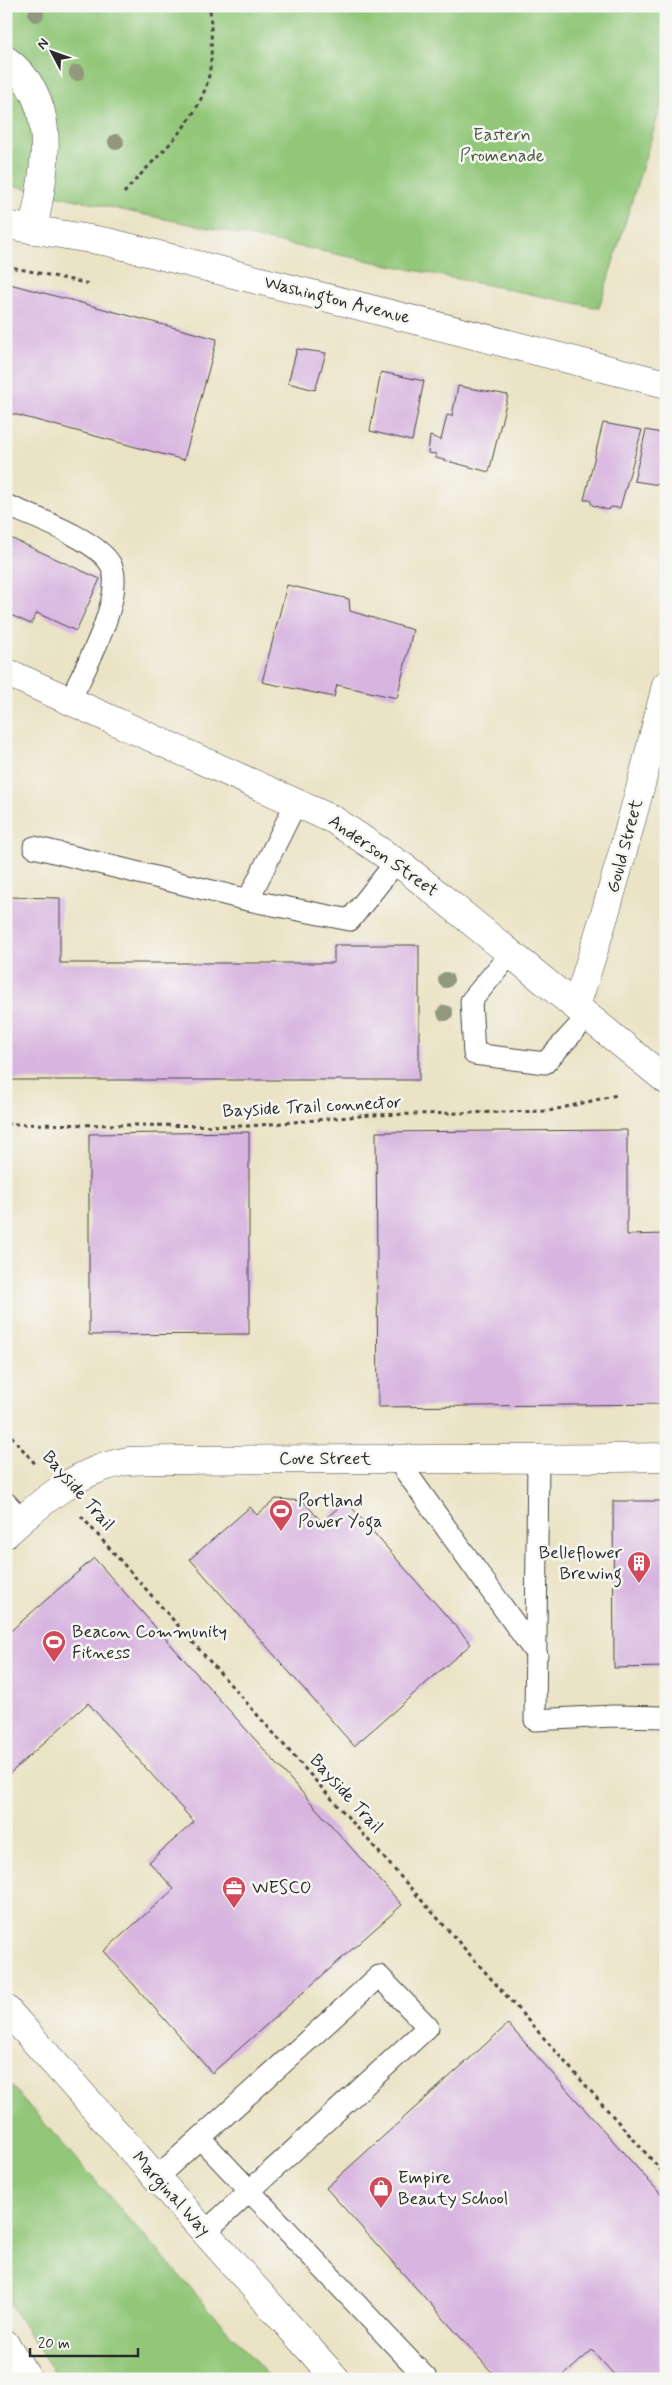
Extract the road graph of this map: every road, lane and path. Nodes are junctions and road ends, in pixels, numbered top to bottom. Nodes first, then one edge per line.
1 (210, 6) edge
2 (6, 60) edge
3 (124, 192) dead end
4 (6, 225) edge
5 (33, 230) junction
6 (6, 266) edge
7 (90, 284) dead end
8 (666, 384) edge
9 (6, 505) edge
10 (6, 672) edge
11 (666, 684) edge
12 (70, 700) junction
13 (655, 777) edge
14 (296, 803) junction
15 (34, 847) dead end
16 (396, 862) junction
17 (248, 900) junction
18 (511, 953) junction
19 (582, 1011) junction
20 (666, 1080) edge
21 (617, 1094) dead end
22 (6, 1124) edge
23 (6, 1430) edge
24 (396, 1458) junction
25 (666, 1458) edge
26 (538, 1460) junction
27 (58, 1490) junction
28 (11, 1519) edge
29 (537, 1655) junction
30 (666, 1717) edge
31 (6, 2009) edge
32 (200, 2138) junction
33 (666, 2176) edge
34 (157, 2178) junction
35 (249, 2191) junction
36 (205, 2232) junction
37 (6, 2345) edge
38 (28, 2379) edge
39 (336, 2379) edge
40 (427, 2379) edge

1 - 3 path
2 - 5 main road
4 - 5 main road, Washington Avenue
5 - 8 main road, Washington Avenue
6 - 7 path
9 - 12 lane
10 - 12 main road, Anderson Street
11 - 13 main road, Gould Street
12 - 14 main road, Anderson Street
13 - 19 main road, Gould Street
14 - 16 main road, Anderson Street
14 - 17 lane
15 - 17 lane
16 - 17 lane
16 - 18 main road, Anderson Street
18 - 19 main road, Anderson Street
18 - 19 lane
19 - 20 main road, Anderson Street
21 - 22 path, Bayside Trail connector
23 - 27 path, Bayside Trail
24 - 26 main road, Cove Street
24 - 27 main road, Cove Street
24 - 29 lane
25 - 26 main road, Cove Street
26 - 29 lane
27 - 28 main road, Cove Street
27 - 33 path, Bayside Trail
29 - 30 lane
31 - 34 main road, Marginal Way
32 - 34 lane
32 - 35 lane
32 - 35 lane
34 - 36 main road, Marginal Way
35 - 36 lane
35 - 40 lane
36 - 39 main road, Marginal Way
37 - 38 main road

